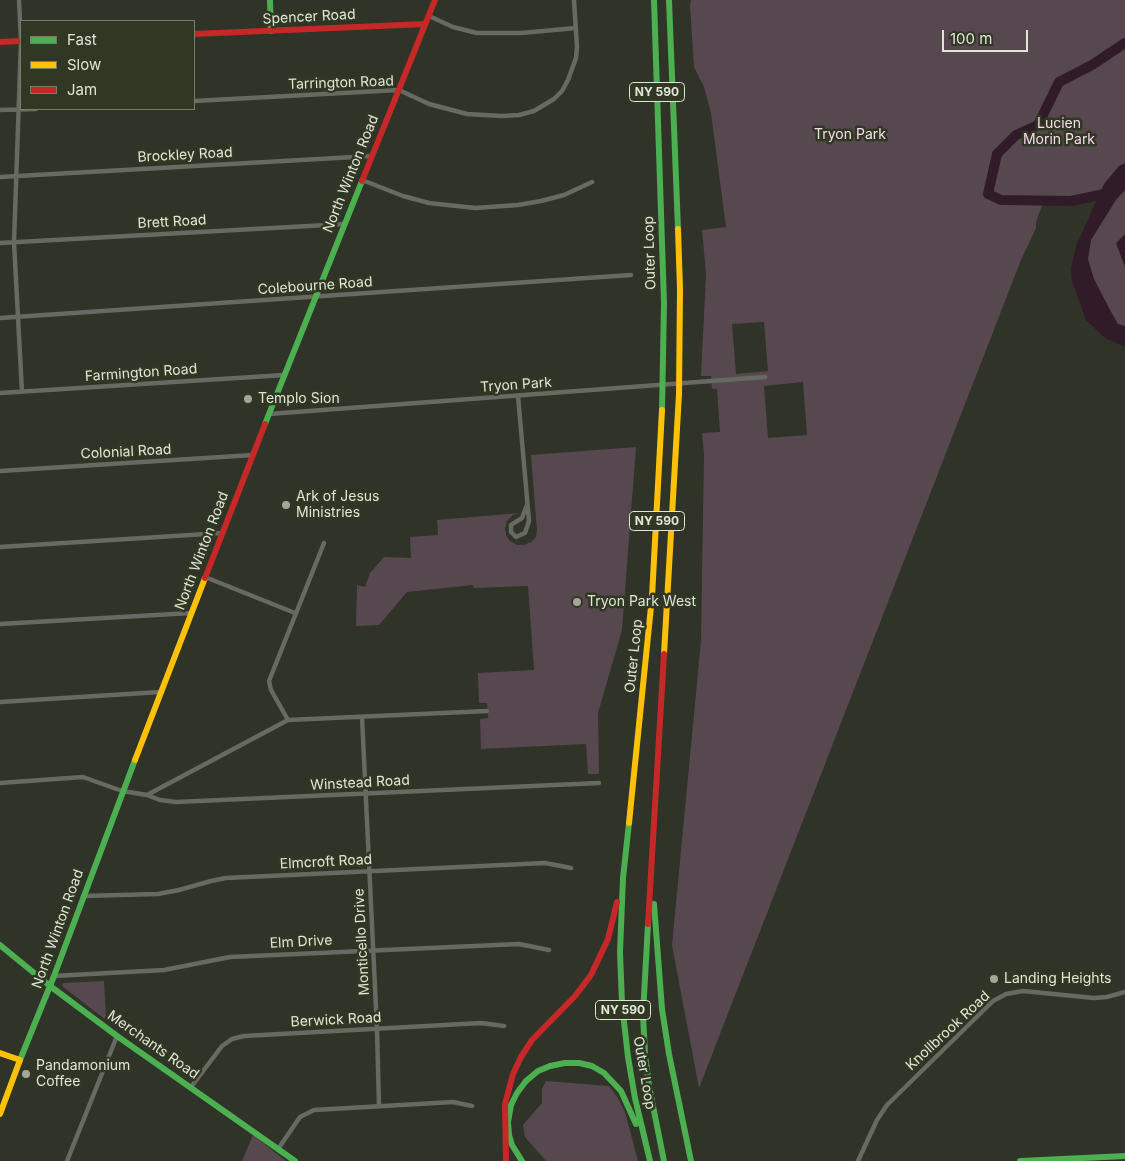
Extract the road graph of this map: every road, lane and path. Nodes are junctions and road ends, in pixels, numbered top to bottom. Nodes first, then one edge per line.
1 (19, 0) edge
2 (270, 0) edge
3 (435, 0) edge
4 (574, 0) edge
5 (654, 0) edge
6 (669, 0) edge
7 (429, 16) junction
8 (20, 20) edge
9 (425, 24) junction
10 (576, 28) junction
11 (271, 31) junction
12 (195, 34) edge
13 (20, 40) edge
14 (0, 42) edge
15 (20, 75) edge
16 (398, 90) junction
17 (195, 101) edge
18 (0, 110) edge
19 (19, 110) junction
20 (372, 156) junction
21 (16, 176) junction
22 (0, 177) edge
23 (362, 180) junction
24 (592, 182) dead end
25 (345, 224) junction
26 (14, 242) junction
27 (0, 243) edge
28 (631, 275) dead end
29 (315, 297) junction
30 (18, 317) junction
31 (0, 318) edge
32 (284, 375) junction
33 (765, 377) dead end
34 (22, 392) junction
35 (0, 393) edge
36 (518, 396) junction
37 (269, 414) junction
38 (252, 455) junction
39 (0, 471) edge
40 (527, 505) junction
41 (222, 533) junction
42 (324, 543) dead end
43 (0, 547) edge
44 (205, 577) junction
45 (191, 613) junction
46 (295, 613) junction
47 (0, 624) edge
48 (160, 692) junction
49 (0, 702) edge
50 (487, 711) dead end
51 (362, 717) junction
52 (288, 720) junction
53 (0, 783) edge
54 (599, 783) dead end
55 (122, 791) junction
56 (366, 794) junction
57 (147, 795) junction
58 (652, 856) junction
59 (625, 857) junction
60 (571, 868) dead end
61 (369, 872) junction
62 (84, 896) junction
63 (0, 945) edge
64 (373, 950) junction
65 (549, 950) dead end
66 (54, 976) junction
67 (50, 986) junction
68 (1125, 992) edge
69 (504, 1026) dead end
70 (378, 1029) junction
71 (117, 1036) junction
72 (0, 1053) edge
73 (20, 1060) junction
74 (191, 1087) junction
75 (379, 1106) junction
76 (472, 1106) dead end
77 (0, 1114) edge
78 (509, 1119) junction
79 (505, 1148) junction
80 (278, 1149) junction
81 (1125, 1156) edge
82 (67, 1161) edge
83 (295, 1161) edge
84 (506, 1161) edge
85 (522, 1161) edge
86 (650, 1161) edge
87 (664, 1161) edge
88 (691, 1161) edge
89 (858, 1161) edge
90 (1020, 1161) edge

1 - 8 street
2 - 11 main road
3 - 7 main road, North Winton Road
4 - 10 street, Tarrington Road
5 - 59 main road, Outer Loop / NY 590
6 - 58 main road, Outer Loop / NY 590
7 - 9 main road, North Winton Road
7 - 10 street
9 - 11 main road, Spencer Road
9 - 16 main road, North Winton Road
10 - 16 street, Tarrington Road
11 - 12 main road, Spencer Road
13 - 14 main road
15 - 19 street
16 - 17 street, Tarrington Road
16 - 20 main road, North Winton Road
18 - 19 street
19 - 21 street
20 - 21 street, Brockley Road
20 - 23 main road, North Winton Road
21 - 22 street, Brockley Road
21 - 26 street
23 - 24 street
23 - 25 main road, North Winton Road
25 - 26 street, Brett Road
25 - 29 main road, North Winton Road
26 - 27 street, Brett Road
26 - 30 street
28 - 29 street, Colebourne Road
29 - 30 street, Colebourne Road
29 - 32 main road, North Winton Road
30 - 31 street, Colebourne Road
30 - 34 street
32 - 34 street, Farmington Road
32 - 37 main road, North Winton Road
33 - 36 street, Tryon Park
34 - 35 street, Farmington Road
36 - 37 street, Tryon Park
36 - 40 street
37 - 38 main road, North Winton Road
38 - 39 street, Colonial Road
38 - 41 main road, North Winton Road
40 - 40 street
41 - 43 street
41 - 44 main road, North Winton Road
42 - 46 street
44 - 45 main road, North Winton Road
44 - 46 street
45 - 47 street
45 - 48 main road, North Winton Road
46 - 52 street
48 - 49 street
48 - 55 main road, North Winton Road
50 - 51 street
51 - 52 street
51 - 56 street, Monticello Drive
52 - 57 street
53 - 55 street, Winstead Road
54 - 56 street, Winstead Road
55 - 57 street, Winstead Road
55 - 62 main road, North Winton Road
56 - 57 street, Winstead Road
56 - 61 street, Monticello Drive
58 - 87 main road, Outer Loop / NY 590
58 - 88 main road
59 - 79 main road
59 - 86 main road, Outer Loop / NY 590
60 - 61 street, Elmcroft Road
61 - 62 street, Elmcroft Road
61 - 64 street, Monticello Drive
62 - 66 main road, North Winton Road
63 - 67 main road, Merchants Road
64 - 65 street, Elm Drive
64 - 66 street, Elm Drive
64 - 70 street, Monticello Drive
66 - 67 main road, North Winton Road
67 - 71 main road, Merchants Road
67 - 73 main road, North Winton Road
68 - 89 street, Knollbrook Road
69 - 70 street, Berwick Road
70 - 74 street, Berwick Road
70 - 75 street, Monticello Drive
71 - 74 main road, Merchants Road
71 - 82 street
72 - 73 main road
73 - 77 main road, North Winton Road
74 - 80 main road, Merchants Road
75 - 76 street
75 - 80 street
78 - 79 main road
78 - 85 main road
78 - 86 main road
79 - 84 main road
80 - 83 main road, Merchants Road
81 - 90 main road

